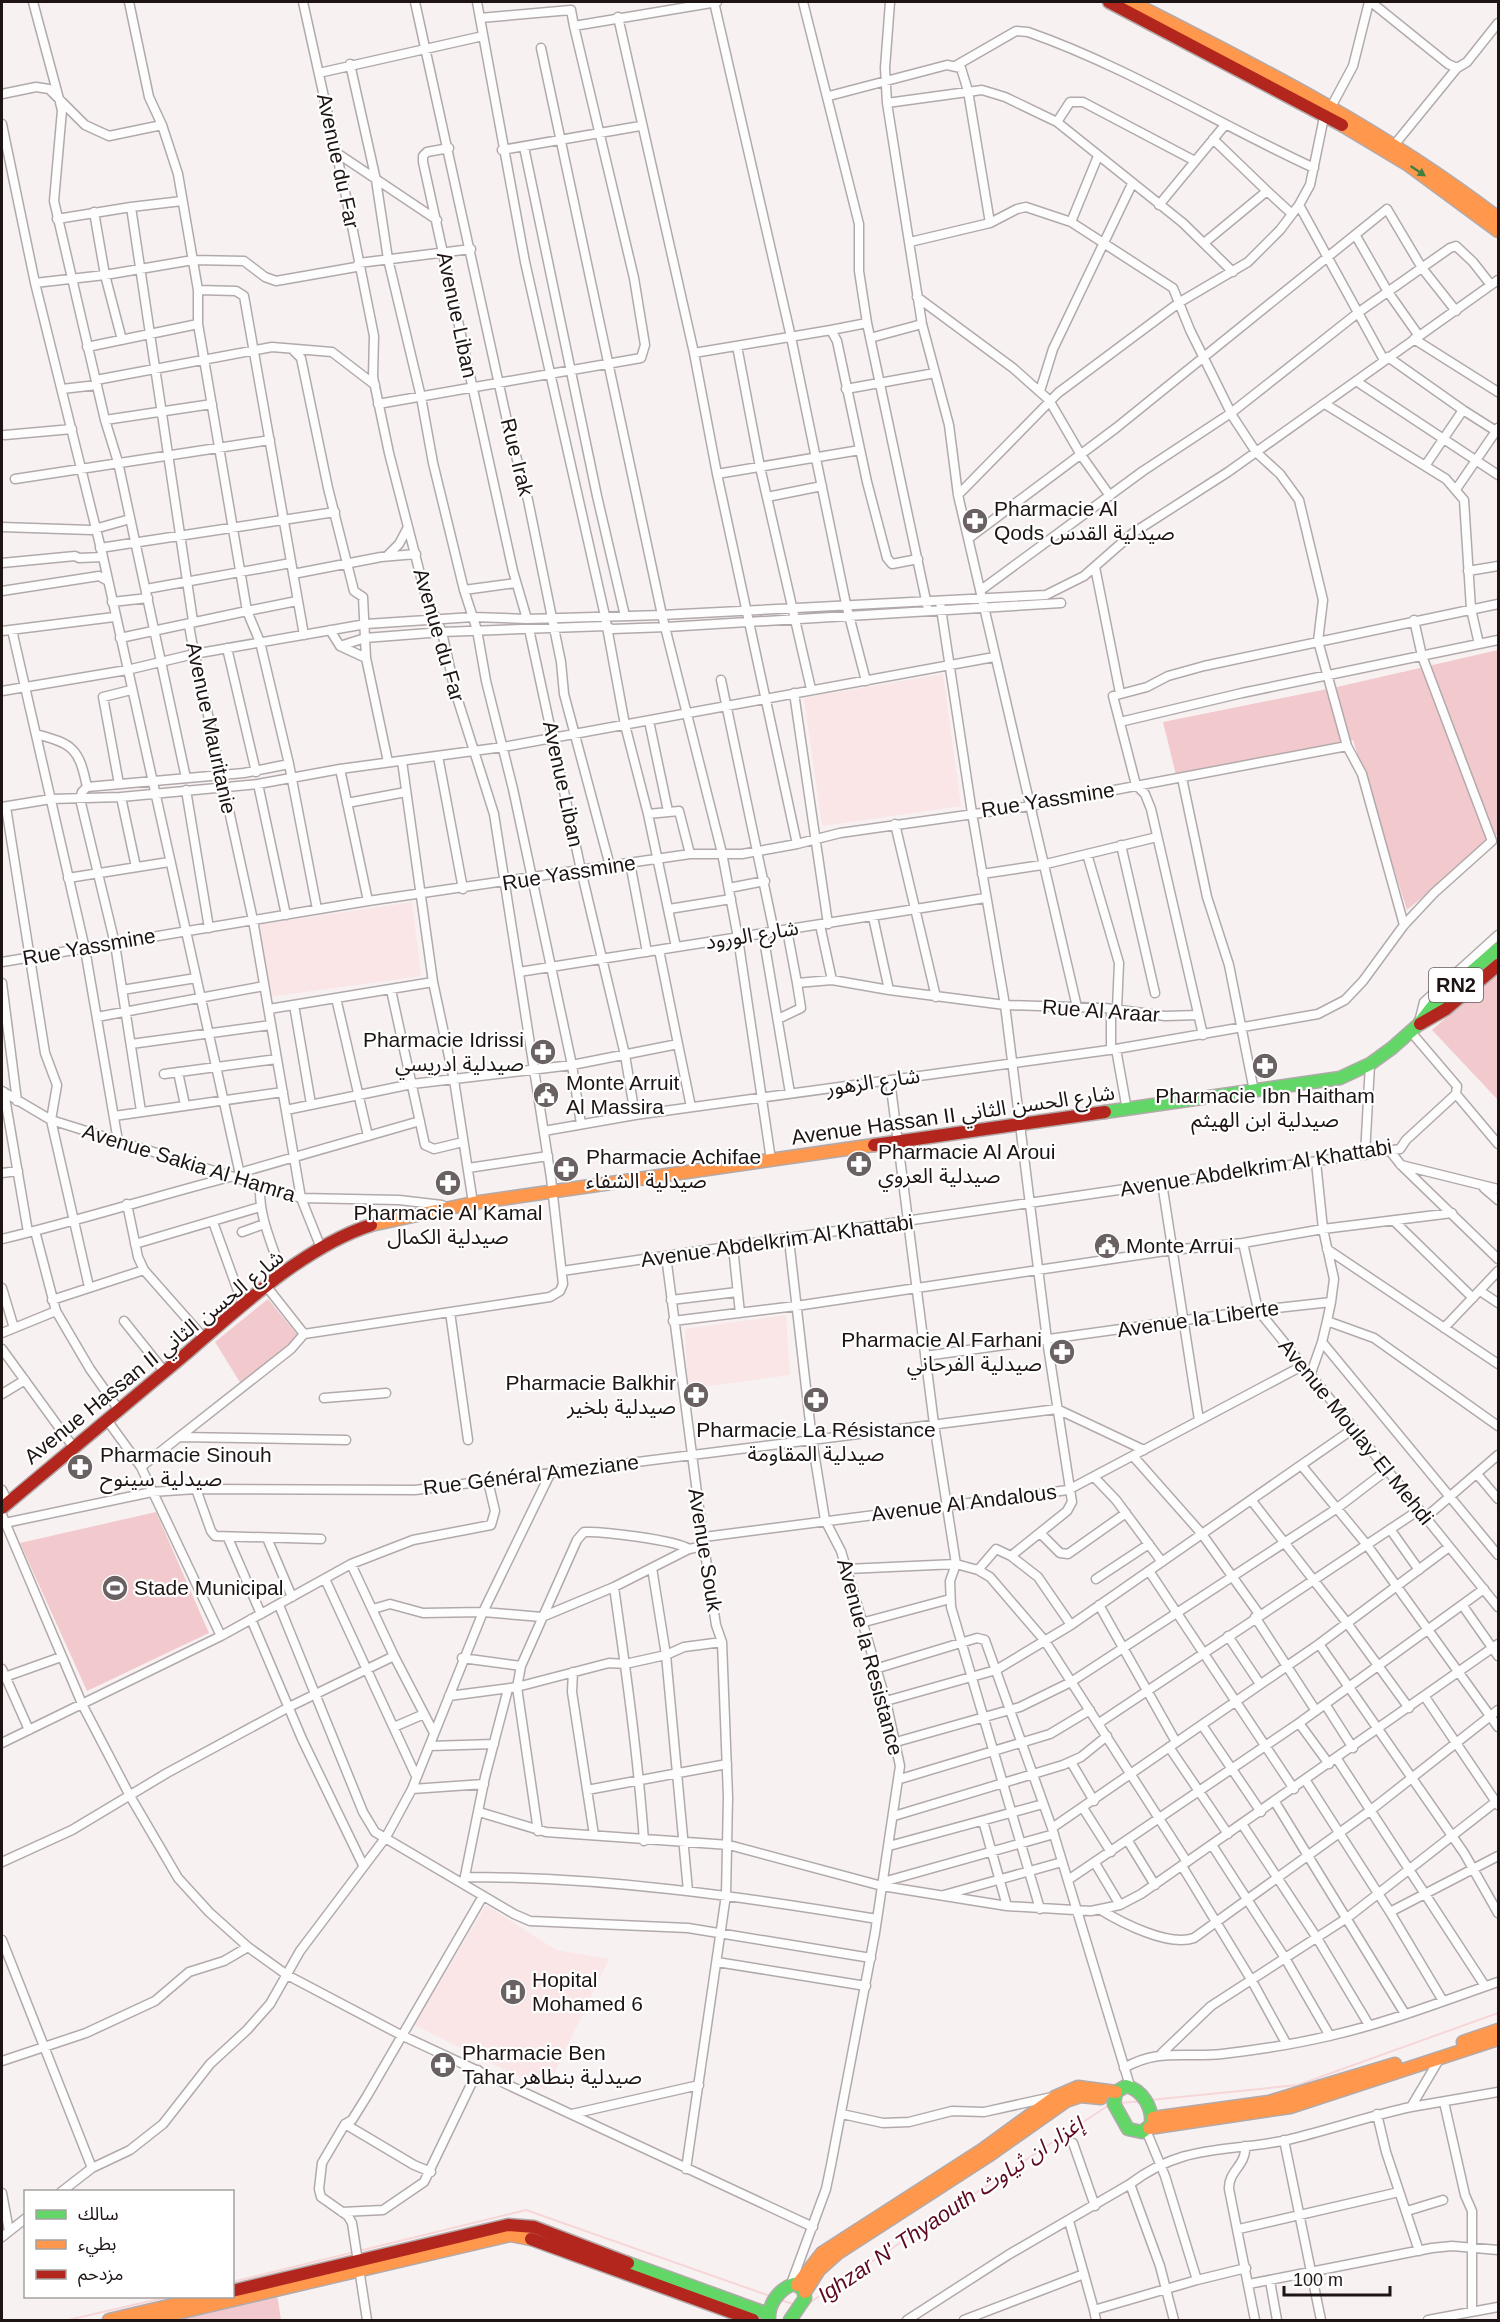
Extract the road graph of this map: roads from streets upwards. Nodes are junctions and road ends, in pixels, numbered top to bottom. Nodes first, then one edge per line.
1 (33, 2) edge
2 (129, 2) edge
3 (303, 2) edge
4 (415, 2) edge
5 (477, 2) edge
6 (715, 2) edge
7 (803, 2) edge
8 (891, 2) edge
9 (1109, 2) edge
10 (1131, 2) edge
11 (1370, 2) edge
12 (670, 5) edge
13 (618, 17) junction
14 (480, 18) junction
15 (1498, 23) edge
16 (574, 26) junction
17 (483, 36) junction
18 (426, 47) junction
19 (541, 48) dead end
20 (350, 64) junction
21 (957, 65) junction
22 (1457, 68) junction
23 (319, 73) junction
24 (885, 81) junction
25 (968, 91) junction
26 (2, 94) edge
27 (829, 96) junction
28 (60, 99) junction
29 (886, 103) junction
30 (1329, 110) junction
31 (1057, 122) junction
32 (162, 125) junction
33 (1225, 125) junction
34 (640, 126) junction
35 (2, 130) edge
36 (598, 133) junction
37 (1213, 139) junction
38 (562, 141) junction
39 (1395, 144) junction
40 (524, 147) junction
41 (449, 148) junction
42 (502, 150) junction
43 (337, 153) junction
44 (1098, 156) junction
45 (1195, 160) junction
46 (1314, 168) junction
47 (376, 180) junction
48 (1132, 184) junction
49 (1267, 191) junction
50 (182, 201) junction
51 (1159, 205) junction
52 (1299, 205) junction
53 (131, 207) junction
54 (94, 212) junction
55 (1292, 214) junction
56 (1498, 218) edge
57 (57, 219) junction
58 (437, 220) junction
59 (1071, 222) junction
60 (990, 223) junction
61 (1498, 231) edge
62 (1356, 237) junction
63 (910, 242) junction
64 (1106, 243) junction
65 (1204, 243) junction
66 (471, 249) junction
67 (443, 250) junction
68 (1327, 257) junction
69 (388, 258) junction
70 (193, 260) junction
71 (359, 263) junction
72 (142, 268) junction
73 (1422, 268) junction
74 (1233, 272) junction
75 (105, 275) junction
76 (72, 279) junction
77 (35, 283) junction
78 (1495, 283) edge
79 (198, 290) junction
80 (1388, 292) junction
81 (917, 297) junction
82 (1180, 302) junction
83 (1456, 310) junction
84 (1359, 312) junction
85 (867, 323) junction
86 (198, 324) junction
87 (922, 324) junction
88 (831, 330) junction
89 (151, 333) junction
90 (791, 337) junction
91 (870, 338) junction
92 (1416, 338) junction
93 (122, 340) junction
94 (737, 345) junction
95 (87, 347) junction
96 (255, 350) junction
97 (293, 350) junction
98 (693, 353) junction
99 (1203, 357) junction
100 (1386, 358) junction
101 (204, 359) junction
102 (609, 362) junction
103 (156, 369) junction
104 (570, 369) junction
105 (935, 373) junction
106 (549, 374) junction
107 (1356, 381) junction
108 (96, 383) junction
109 (499, 383) junction
110 (878, 384) junction
111 (375, 385) junction
112 (472, 388) junction
113 (62, 389) junction
114 (846, 389) junction
115 (1040, 391) junction
116 (1498, 392) edge
117 (421, 397) junction
118 (1049, 400) junction
119 (212, 404) junction
120 (378, 404) junction
121 (1325, 404) junction
122 (1463, 410) junction
123 (163, 412) junction
124 (1231, 413) junction
125 (105, 420) junction
126 (72, 429) junction
127 (1497, 430) edge
128 (5, 435) dead end
129 (1442, 439) junction
130 (270, 440) junction
131 (218, 447) junction
132 (860, 450) junction
133 (1256, 452) junction
134 (169, 455) junction
135 (1081, 455) junction
136 (816, 458) junction
137 (1476, 460) junction
138 (118, 462) junction
139 (1425, 466) junction
140 (760, 467) junction
141 (81, 469) junction
142 (717, 474) junction
143 (1498, 475) edge
144 (15, 479) dead end
145 (822, 486) junction
146 (1457, 488) junction
147 (958, 495) junction
148 (1110, 496) junction
149 (767, 497) junction
150 (335, 512) junction
151 (130, 519) junction
152 (283, 521) junction
153 (2, 527) edge
154 (95, 527) junction
155 (408, 527) junction
156 (233, 529) junction
157 (182, 536) junction
158 (969, 538) junction
159 (136, 542) junction
160 (102, 552) junction
161 (416, 554) junction
162 (387, 556) junction
163 (918, 559) junction
164 (2, 563) edge
165 (291, 563) junction
166 (348, 563) junction
167 (1498, 566) edge
168 (1095, 567) junction
169 (239, 571) junction
170 (1467, 571) junction
171 (293, 574) junction
172 (108, 580) junction
173 (188, 580) junction
174 (516, 583) junction
175 (464, 590) junction
176 (2, 591) edge
177 (147, 594) junction
178 (982, 599) junction
179 (297, 601) junction
180 (112, 602) junction
181 (927, 602) junction
182 (940, 602) junction
183 (1061, 603) dead end
184 (846, 604) junction
185 (1498, 604) edge
186 (792, 607) junction
187 (1471, 609) junction
188 (747, 610) junction
189 (247, 611) junction
190 (928, 612) junction
191 (941, 612) junction
192 (850, 614) junction
193 (662, 615) junction
194 (605, 616) junction
195 (625, 616) junction
196 (114, 617) junction
197 (473, 617) junction
198 (795, 618) junction
199 (436, 619) junction
200 (527, 619) junction
201 (1414, 620) junction
202 (553, 623) junction
203 (748, 623) junction
204 (366, 624) junction
205 (189, 625) junction
206 (606, 626) junction
207 (667, 627) junction
208 (12, 630) junction
209 (330, 630) junction
210 (477, 630) junction
211 (529, 630) junction
212 (2, 631) edge
213 (156, 631) junction
214 (442, 632) junction
215 (304, 634) junction
216 (120, 638) junction
217 (365, 638) junction
218 (1318, 640) junction
219 (1498, 640) edge
220 (260, 642) junction
221 (1479, 644) junction
222 (340, 646) junction
223 (227, 648) junction
224 (194, 654) junction
225 (1422, 656) junction
226 (994, 657) junction
227 (366, 658) junction
228 (163, 663) junction
229 (951, 666) junction
230 (127, 670) junction
231 (1327, 676) junction
232 (721, 680) dead end
233 (866, 681) junction
234 (26, 687) junction
235 (811, 689) junction
236 (131, 690) junction
237 (2, 691) edge
238 (794, 693) junction
239 (1120, 693) junction
240 (764, 698) junction
241 (726, 706) junction
242 (687, 715) junction
243 (649, 721) junction
244 (1120, 722) junction
245 (625, 725) junction
246 (574, 734) junction
247 (36, 735) junction
248 (553, 738) junction
249 (1347, 746) junction
250 (503, 747) junction
251 (472, 751) junction
252 (438, 756) junction
253 (402, 761) junction
254 (388, 762) junction
255 (289, 764) junction
256 (340, 769) junction
257 (256, 772) junction
258 (219, 775) junction
259 (186, 778) junction
260 (292, 778) junction
261 (1182, 778) junction
262 (150, 780) junction
263 (119, 784) junction
264 (258, 784) junction
265 (1136, 785) junction
266 (87, 787) junction
267 (223, 787) junction
268 (186, 790) junction
269 (406, 792) junction
270 (153, 793) junction
271 (121, 797) junction
272 (51, 799) junction
273 (80, 799) junction
274 (347, 803) junction
275 (1030, 806) junction
276 (4, 807) edge
277 (668, 811) junction
278 (972, 813) junction
279 (648, 814) junction
280 (895, 824) junction
281 (1157, 837) junction
282 (815, 840) junction
283 (796, 844) junction
284 (1121, 846) junction
285 (759, 850) junction
286 (722, 853) junction
287 (690, 854) junction
288 (1087, 854) junction
289 (659, 859) junction
290 (169, 862) junction
291 (630, 863) junction
292 (1042, 865) junction
293 (610, 866) junction
294 (136, 867) junction
295 (581, 870) junction
296 (98, 873) junction
297 (981, 874) junction
298 (68, 878) junction
299 (531, 878) junction
300 (765, 881) junction
301 (506, 882) junction
302 (729, 888) junction
303 (463, 889) junction
304 (421, 895) junction
305 (985, 898) junction
306 (731, 899) junction
307 (368, 901) junction
308 (316, 909) junction
309 (669, 909) junction
310 (917, 910) junction
311 (286, 915) junction
312 (873, 917) junction
313 (253, 920) junction
314 (824, 924) junction
315 (1404, 925) junction
316 (209, 928) junction
317 (787, 930) junction
318 (185, 931) junction
319 (774, 932) junction
320 (763, 934) junction
321 (1498, 935) edge
322 (738, 938) junction
323 (115, 944) junction
324 (676, 947) junction
325 (85, 949) junction
326 (1498, 949) edge
327 (659, 950) junction
328 (647, 952) junction
329 (32, 958) junction
330 (603, 959) junction
331 (2, 962) edge
332 (1498, 965) edge
333 (549, 967) junction
334 (519, 972) junction
335 (196, 978) junction
336 (832, 980) junction
337 (433, 982) junction
338 (2, 983) edge
339 (797, 983) junction
340 (264, 986) junction
341 (122, 990) junction
342 (391, 990) junction
343 (889, 990) junction
344 (1155, 993) dead end
345 (936, 997) junction
346 (201, 998) junction
347 (336, 998) junction
348 (294, 1005) junction
349 (1005, 1005) junction
350 (1077, 1007) junction
351 (268, 1009) junction
352 (1114, 1009) junction
353 (126, 1012) junction
354 (1198, 1015) junction
355 (97, 1017) junction
356 (778, 1019) junction
357 (271, 1025) junction
358 (1415, 1028) junction
359 (1240, 1029) junction
360 (208, 1034) junction
361 (1203, 1035) junction
362 (131, 1044) junction
363 (678, 1044) junction
364 (1113, 1049) junction
365 (625, 1055) junction
366 (277, 1059) junction
367 (1011, 1063) junction
368 (1370, 1064) junction
369 (572, 1065) junction
370 (216, 1067) junction
371 (534, 1071) junction
372 (178, 1072) junction
373 (164, 1074) dead end
374 (454, 1080) junction
375 (890, 1080) junction
376 (412, 1084) junction
377 (1254, 1091) junction
378 (283, 1092) junction
379 (790, 1093) junction
380 (359, 1094) junction
381 (1456, 1094) junction
382 (3, 1095) edge
383 (762, 1097) junction
384 (17, 1101) junction
385 (224, 1101) junction
386 (310, 1104) junction
387 (185, 1105) junction
388 (692, 1107) junction
389 (286, 1110) junction
390 (1127, 1110) junction
391 (141, 1111) junction
392 (635, 1115) junction
393 (114, 1116) junction
394 (51, 1120) junction
395 (420, 1121) junction
396 (580, 1124) junction
397 (1020, 1124) junction
398 (544, 1131) junction
399 (368, 1136) junction
400 (118, 1141) junction
401 (900, 1141) junction
402 (464, 1142) junction
403 (1498, 1144) edge
404 (1390, 1151) junction
405 (1365, 1155) junction
406 (548, 1156) junction
407 (295, 1158) junction
408 (771, 1160) junction
409 (1316, 1162) junction
410 (1401, 1165) junction
411 (468, 1168) junction
412 (18, 1170) junction
413 (2, 1173) edge
414 (237, 1176) junction
415 (1162, 1183) junction
416 (1481, 1185) junction
417 (260, 1186) junction
418 (1498, 1189) edge
419 (552, 1191) junction
420 (301, 1198) junction
421 (1498, 1200) edge
422 (1030, 1201) junction
423 (473, 1203) junction
424 (127, 1204) junction
425 (458, 1206) junction
426 (260, 1207) junction
427 (1452, 1213) junction
428 (1394, 1221) junction
429 (73, 1222) junction
430 (213, 1222) junction
431 (909, 1222) junction
432 (264, 1224) junction
433 (1323, 1229) junction
434 (31, 1232) junction
435 (242, 1232) dead end
436 (2, 1239) edge
437 (789, 1240) junction
438 (1243, 1243) junction
439 (135, 1244) junction
440 (733, 1247) junction
441 (321, 1248) junction
442 (1328, 1249) junction
443 (1172, 1250) junction
444 (666, 1256) junction
445 (1498, 1259) edge
446 (144, 1270) junction
447 (562, 1271) junction
448 (1498, 1271) edge
449 (1039, 1272) junction
450 (282, 1276) junction
451 (89, 1287) junction
452 (267, 1287) junction
453 (2, 1288) edge
454 (918, 1289) junction
455 (1480, 1291) junction
456 (737, 1292) junction
457 (1473, 1298) junction
458 (52, 1300) junction
459 (671, 1300) junction
460 (1331, 1302) junction
461 (1498, 1303) edge
462 (243, 1305) junction
463 (796, 1306) junction
464 (1257, 1310) junction
465 (56, 1311) junction
466 (450, 1312) junction
467 (740, 1313) junction
468 (124, 1321) dead end
469 (673, 1321) junction
470 (1327, 1321) junction
471 (1184, 1322) junction
472 (14, 1328) junction
473 (1444, 1328) junction
474 (2, 1333) edge
475 (304, 1334) junction
476 (203, 1337) junction
477 (1047, 1340) junction
478 (1322, 1341) junction
479 (2, 1349) edge
480 (925, 1356) junction
481 (1498, 1364) edge
482 (1302, 1366) junction
483 (164, 1371) junction
484 (1310, 1377) junction
485 (25, 1380) junction
486 (386, 1393) dead end
487 (2, 1394) edge
488 (324, 1398) dead end
489 (1057, 1409) junction
490 (119, 1410) junction
491 (107, 1420) junction
492 (1199, 1420) junction
493 (934, 1424) junction
494 (1498, 1426) edge
495 (1353, 1429) junction
496 (180, 1437) junction
497 (346, 1440) dead end
498 (468, 1440) dead end
499 (812, 1440) junction
500 (74, 1448) junction
501 (1144, 1450) junction
502 (1498, 1455) edge
503 (691, 1456) junction
504 (1133, 1456) junction
505 (1302, 1466) junction
506 (141, 1467) junction
507 (1387, 1470) junction
508 (551, 1472) junction
509 (1477, 1474) junction
510 (1095, 1478) junction
511 (488, 1481) junction
512 (196, 1489) junction
513 (2, 1490) edge
514 (1068, 1490) junction
515 (152, 1492) junction
516 (1450, 1497) junction
517 (1498, 1499) edge
518 (1252, 1502) junction
519 (5, 1505) edge
520 (947, 1507) junction
521 (1336, 1509) junction
522 (1419, 1510) junction
523 (1126, 1513) junction
524 (1425, 1518) junction
525 (3, 1519) edge
526 (825, 1520) junction
527 (1390, 1528) junction
528 (1040, 1533) junction
529 (1202, 1534) junction
530 (228, 1538) junction
531 (267, 1538) junction
532 (321, 1539) dead end
533 (704, 1542) junction
534 (1285, 1542) junction
535 (1149, 1544) junction
536 (1367, 1545) junction
537 (1449, 1547) junction
538 (688, 1549) junction
539 (1498, 1555) edge
540 (1011, 1556) junction
541 (1162, 1562) junction
542 (351, 1564) junction
543 (957, 1564) junction
544 (652, 1568) junction
545 (847, 1569) junction
546 (978, 1570) junction
547 (1419, 1570) junction
548 (1149, 1571) junction
549 (1233, 1577) junction
550 (325, 1579) junction
551 (1312, 1579) junction
552 (1096, 1580) dead end
553 (614, 1587) junction
554 (1398, 1587) junction
555 (1484, 1589) junction
556 (292, 1598) junction
557 (950, 1599) junction
558 (279, 1605) junction
559 (1099, 1605) junction
560 (1463, 1606) junction
561 (1498, 1607) edge
562 (372, 1609) junction
563 (483, 1612) junction
564 (1175, 1613) junction
565 (261, 1614) junction
566 (1257, 1616) junction
567 (542, 1617) junction
568 (250, 1619) junction
569 (861, 1623) junction
570 (1347, 1623) junction
571 (1071, 1625) junction
572 (1430, 1630) junction
573 (221, 1636) junction
574 (1228, 1636) junction
575 (1045, 1641) junction
576 (722, 1642) junction
577 (961, 1643) junction
578 (1319, 1644) junction
579 (1122, 1647) junction
580 (1497, 1649) edge
581 (1202, 1653) junction
582 (394, 1656) junction
583 (666, 1656) junction
584 (61, 1657) junction
585 (462, 1658) junction
586 (625, 1664) junction
587 (521, 1666) junction
588 (1286, 1666) junction
589 (1378, 1666) junction
590 (875, 1669) junction
591 (366, 1670) junction
592 (996, 1670) junction
593 (573, 1672) junction
594 (1460, 1672) junction
595 (3, 1675) edge
596 (971, 1678) junction
597 (1071, 1682) junction
598 (1260, 1684) junction
599 (1350, 1687) junction
600 (512, 1688) junction
601 (1146, 1691) junction
602 (315, 1695) junction
603 (449, 1696) junction
604 (1425, 1697) junction
605 (886, 1701) junction
606 (1236, 1701) junction
607 (1324, 1704) junction
608 (82, 1706) junction
609 (289, 1707) junction
610 (1409, 1708) junction
611 (1009, 1710) junction
612 (1090, 1710) junction
613 (1498, 1710) edge
614 (1316, 1711) junction
615 (424, 1714) junction
616 (1491, 1716) junction
617 (982, 1718) junction
618 (1099, 1723) junction
619 (1299, 1723) junction
620 (1202, 1725) junction
621 (394, 1727) junction
622 (1498, 1727) edge
623 (29, 1730) junction
624 (1379, 1730) junction
625 (434, 1733) junction
626 (1107, 1736) junction
627 (896, 1742) junction
628 (1456, 1742) junction
629 (2, 1743) edge
630 (494, 1744) junction
631 (1022, 1744) junction
632 (1173, 1745) junction
633 (430, 1746) junction
634 (1266, 1746) junction
635 (1353, 1748) junction
636 (993, 1753) junction
637 (1071, 1762) junction
638 (1333, 1762) junction
639 (727, 1764) junction
640 (1232, 1770) junction
641 (678, 1774) junction
642 (1131, 1775) junction
643 (416, 1776) junction
644 (1033, 1776) junction
645 (1412, 1777) junction
646 (900, 1779) junction
647 (1306, 1781) junction
648 (640, 1782) junction
649 (484, 1784) junction
650 (1003, 1785) junction
651 (412, 1789) junction
652 (1294, 1789) junction
653 (587, 1790) junction
654 (1199, 1792) junction
655 (130, 1796) junction
656 (1094, 1801) junction
657 (1498, 1802) edge
658 (1275, 1803) junction
659 (1043, 1804) junction
660 (1083, 1808) junction
661 (1371, 1810) junction
662 (479, 1812) junction
663 (1260, 1812) junction
664 (1012, 1814) junction
665 (894, 1816) junction
666 (1159, 1818) junction
667 (983, 1821) junction
668 (1242, 1824) junction
669 (538, 1831) junction
670 (1053, 1831) junction
671 (1228, 1834) junction
672 (1340, 1834) junction
673 (594, 1835) junction
674 (1452, 1836) junction
675 (386, 1837) junction
676 (644, 1841) junction
677 (1128, 1841) junction
678 (683, 1842) junction
679 (1021, 1844) junction
680 (729, 1845) junction
681 (1212, 1845) junction
682 (889, 1846) junction
683 (992, 1852) junction
684 (1111, 1852) junction
685 (1309, 1855) junction
686 (1498, 1856) edge
687 (2, 1862) edge
688 (1062, 1862) junction
689 (1095, 1863) junction
690 (1184, 1864) junction
691 (363, 1865) junction
692 (1473, 1868) junction
693 (1029, 1870) junction
694 (1410, 1870) junction
695 (1000, 1879) junction
696 (1279, 1879) junction
697 (464, 1880) junction
698 (1068, 1880) junction
699 (883, 1884) junction
700 (1155, 1884) junction
701 (688, 1891) junction
702 (1379, 1894) junction
703 (1426, 1894) junction
704 (726, 1895) junction
705 (483, 1896) junction
706 (941, 1896) junction
707 (1248, 1900) junction
708 (1120, 1905) junction
709 (1007, 1906) junction
710 (1040, 1909) junction
711 (1101, 1910) junction
712 (1078, 1912) junction
713 (1390, 1912) junction
714 (1498, 1913) edge
715 (1347, 1918) junction
716 (877, 1919) junction
717 (1218, 1922) junction
718 (721, 1933) junction
719 (1317, 1938) junction
720 (2, 1940) edge
721 (248, 1947) junction
722 (871, 1958) junction
723 (1285, 1958) junction
724 (717, 1962) junction
725 (287, 1975) junction
726 (1252, 1981) junction
727 (1498, 1982) edge
728 (866, 1986) junction
729 (1485, 1986) junction
730 (1443, 2001) junction
731 (1406, 2014) junction
732 (1370, 2025) junction
733 (1498, 2030) edge
734 (401, 2035) junction
735 (1330, 2036) junction
736 (1498, 2039) edge
737 (1286, 2043) junction
738 (45, 2048) junction
739 (1162, 2054) junction
740 (1440, 2058) junction
741 (2, 2061) edge
742 (1124, 2068) junction
743 (478, 2070) junction
744 (699, 2085) junction
745 (1130, 2086) junction
746 (1498, 2092) edge
747 (1115, 2096) junction
748 (1055, 2097) junction
749 (1444, 2102) junction
750 (1411, 2107) junction
751 (572, 2114) junction
752 (842, 2114) junction
753 (1377, 2114) junction
754 (345, 2124) junction
755 (1149, 2126) junction
756 (1284, 2140) junction
757 (1073, 2143) dead end
758 (1245, 2146) junction
759 (1158, 2164) junction
760 (92, 2168) junction
761 (686, 2169) junction
762 (431, 2172) junction
763 (1130, 2184) junction
764 (64, 2190) edge
765 (1399, 2192) junction
766 (2, 2193) edge
767 (1443, 2200) dead end
768 (1095, 2206) junction
769 (1407, 2211) junction
770 (342, 2212) junction
771 (1299, 2214) junction
772 (24, 2220) edge
773 (1069, 2221) junction
774 (813, 2227) junction
775 (1239, 2229) junction
776 (5, 2234) edge
777 (1472, 2247) junction
778 (1498, 2250) edge
779 (1419, 2251) junction
780 (360, 2263) junction
781 (1246, 2268) junction
782 (1311, 2273) junction
783 (1084, 2274) junction
784 (1197, 2280) junction
785 (1270, 2281) junction
786 (1250, 2284) junction
787 (1167, 2289) junction
788 (796, 2290) junction
789 (234, 2291) edge
790 (234, 2297) edge
791 (202, 2298) edge
792 (229, 2298) edge
793 (1498, 2307) edge
794 (1094, 2310) junction
795 (1472, 2311) junction
796 (769, 2314) edge
797 (109, 2320) edge
798 (147, 2320) edge
799 (367, 2320) edge
800 (753, 2320) edge
801 (790, 2320) edge
802 (907, 2320) edge
803 (964, 2320) edge
804 (1096, 2320) edge
805 (1174, 2320) edge
806 (1255, 2320) edge
807 (1277, 2320) edge
808 (1321, 2320) edge
809 (1428, 2320) edge

1 - 28 street
2 - 32 street
3 - 23 street, Avenue du Far
4 - 18 street, Rue Irak
5 - 14 street
6 - 12 street
6 - 90 street
7 - 27 street
8 - 24 street
9 - 30 street
10 - 30 street
11 - 22 street
11 - 30 street
12 - 13 street
13 - 16 street
13 - 34 street
14 - 16 street
14 - 17 street
15 - 22 street
16 - 36 street
17 - 18 street
17 - 42 street
18 - 20 street
18 - 41 street, Rue Irak
19 - 38 street
20 - 23 street
20 - 47 street
21 - 24 street
21 - 25 street
21 - 33 street
22 - 39 street
23 - 43 street, Avenue du Far
24 - 27 street
24 - 29 street
25 - 29 street
25 - 31 street
25 - 60 street
26 - 28 street
27 - 85 street
28 - 32 street
28 - 57 street
29 - 63 street
30 - 39 street
30 - 46 street
30 -> 61 street
31 - 44 street
31 - 45 street
32 - 50 street
33 - 37 street
33 - 46 street
34 - 36 street
34 - 98 street
35 - 77 street
36 - 38 street
36 - 102 street
37 - 45 street
37 - 49 street
38 - 40 street
38 - 102 street
39 - 56 street
40 - 42 street
40 - 104 street
41 - 58 street, Avenue Liban
41 - 66 street, Rue Irak
42 - 106 street
43 - 47 street
43 - 71 street, Avenue du Far
44 - 48 street
44 - 59 street
45 - 51 street
46 - 52 street
47 - 58 street
47 - 69 street
48 - 51 street
48 - 64 street
49 - 55 street
49 - 65 street
50 - 53 street
50 - 70 street
51 - 65 street
52 - 55 street
52 - 68 street
53 - 54 street
53 - 72 street, Avenue Mauritanie
54 - 57 street
54 - 75 street
55 - 74 street
57 - 76 street
58 - 67 street, Avenue Liban
59 - 60 street
59 - 64 street
60 - 63 street
62 - 68 street
62 - 73 street
62 - 80 street
63 - 81 street
64 - 82 street
64 - 115 street
65 - 74 street
66 - 67 street
66 - 109 street, Rue Irak
67 - 69 street
67 - 112 street, Avenue Liban
68 - 84 street
68 - 99 street
69 - 71 street
69 - 117 street
70 - 71 street
70 - 72 street
70 - 79 street
71 - 111 street, Avenue du Far
72 - 75 street
72 - 89 street, Avenue Mauritanie
73 - 78 street
73 - 80 street
73 - 83 street
74 - 82 street
75 - 76 street
75 - 93 street
76 - 77 street
76 - 95 street
77 - 113 street
78 - 83 street
79 - 86 street
79 - 96 street
80 - 84 street
80 - 92 street
81 - 87 street
81 - 115 street
82 - 99 street
82 - 118 street
83 - 92 street
84 - 100 street
84 - 124 street
85 - 88 street
85 - 91 street
86 - 89 street
86 - 101 street
87 - 91 street
87 - 105 street
88 - 90 street
88 - 114 street
89 - 93 street
89 - 103 street, Avenue Mauritanie
90 - 94 street
90 - 136 street
91 - 110 street
92 - 100 street
92 - 116 street
93 - 95 street
94 - 98 street
94 - 140 street
95 - 108 street
96 - 97 street
96 - 101 street
96 - 130 street
97 - 111 street
97 - 150 street
98 - 142 street
99 - 124 street
99 - 135 street
100 - 107 street
100 - 122 street
101 - 103 street
101 - 119 street
102 - 104 street
102 - 193 street
103 - 108 street
103 - 123 street, Avenue Mauritanie
104 - 106 street
104 - 195 street
105 - 110 street
105 - 147 street
106 - 109 street
106 - 194 street
107 - 121 street
107 - 129 street
108 - 113 street
108 - 125 street
109 - 112 street
109 - 202 street, Rue Irak
110 - 114 street
110 - 163 street
111 - 120 street, Avenue du Far
112 - 117 street
112 - 174 street, Avenue Liban
113 - 126 street
114 - 132 street
115 - 118 street
117 - 120 street
117 - 175 street
118 - 135 street
118 - 147 street
119 - 123 street
119 - 131 street
120 - 155 street, Avenue du Far
121 - 133 street
121 - 139 street
122 - 127 street
122 - 129 street
123 - 125 street
123 - 134 street, Avenue Mauritanie
124 - 133 street
124 - 148 street
125 - 138 street
126 - 128 street
126 - 141 street
127 - 137 street
129 - 137 street
129 - 139 street
130 - 131 street
130 - 152 street
131 - 134 street
131 - 156 street
132 - 136 street
132 - 163 street
133 - 168 street
133 - 218 street
134 - 138 street
134 - 157 street, Avenue Mauritanie
135 - 148 street
135 - 158 street
136 - 140 street
136 - 145 street
137 - 143 street
137 - 146 street
138 - 141 street
138 - 151 street
139 - 146 street
140 - 142 street
140 - 149 street
141 - 144 street
141 - 154 street
142 - 188 street
145 - 149 street
145 - 184 street
146 - 170 street
147 - 158 street
148 - 178 street
149 - 186 street
150 - 152 street
150 - 166 street
151 - 154 street
151 - 159 street
152 - 156 street
152 - 165 street
153 - 154 street
154 - 160 street
155 - 161 street, Avenue du Far
155 - 162 street
156 - 157 street
156 - 169 street
157 - 159 street
157 - 173 street, Avenue Mauritanie
158 - 178 street
159 - 160 street
159 - 177 street
160 - 164 street
160 - 172 street
161 - 162 street
161 - 199 street, Avenue du Far
162 - 166 street
163 - 181 street
165 - 169 street
165 - 171 street
166 - 171 street
166 - 204 street
167 - 170 street
168 - 178 street
168 - 239 street
169 - 173 street
169 - 189 street
170 - 187 street
171 - 179 street
172 - 176 street
172 - 180 street
173 - 177 street
173 - 205 street, Avenue Mauritanie
174 - 175 street
174 - 200 street, Avenue Liban
175 - 197 street
177 - 180 street
177 - 213 street
178 - 182 street
178 - 183 street
178 - 191 street
178 - 226 street
179 - 189 street
179 - 215 street
180 - 196 street
181 - 182 street
181 - 184 street
181 - 190 street
182 - 191 street
184 - 186 street
184 - 192 street
185 - 187 street
186 - 188 street
186 - 198 street
187 - 201 street
187 - 221 street
188 - 193 street
188 - 203 street
189 - 205 street
189 - 220 street
190 - 191 street
190 - 192 street
191 - 229 street
192 - 198 street
192 - 233 street
193 - 195 street
193 - 207 street
194 - 195 street
194 - 202 street
194 - 206 street
196 - 208 street
196 - 216 street
197 - 199 street
197 - 200 street
197 - 210 street
198 - 203 street
198 - 235 street
199 - 204 street
199 - 214 street, Avenue du Far
200 - 202 street
201 - 218 street
201 - 225 street
202 - 206 street
202 - 211 street
202 - 246 street, Rue Irak
203 - 207 street
203 - 240 street
204 - 209 street
204 - 217 street
205 - 213 street
205 - 224 street, Avenue Mauritanie
206 - 207 street
206 - 245 street
207 - 242 street
208 - 212 street
208 - 234 street
209 - 215 street
209 - 222 street
210 - 211 street
210 - 214 street
210 - 250 street
211 - 248 street, Avenue Liban
213 - 216 street
213 - 228 street
214 - 217 street
214 - 251 street, Avenue du Far
215 - 220 street
216 - 230 street
217 - 222 street
217 - 227 street
218 - 231 street
218 - 239 street
219 - 221 street
220 - 223 street
220 - 255 street
221 - 225 street
222 - 227 street
223 - 224 street
223 - 257 street
224 - 228 street
224 - 258 street, Avenue Mauritanie
225 - 231 street
225 - 315 street, شارع الزهور
226 - 229 street
226 - 275 street
227 - 254 street
228 - 230 street
228 - 259 street
229 - 233 street
229 - 278 street
230 - 234 street
230 - 236 street
231 - 244 street
231 - 249 street
232 - 241 street
233 - 235 street
234 - 237 street
234 - 247 street
235 - 238 street
236 - 262 street
236 - 263 street
238 - 240 street
238 - 282 street
239 - 244 street
240 - 241 street
240 - 283 street
241 - 242 street
241 - 285 street
242 - 243 street
242 - 286 street
243 - 245 street
243 - 277 street
244 - 265 street
245 - 246 street
245 - 279 street
246 - 248 street
246 - 293 street, Rue Irak
247 - 266 street
247 - 272 street
248 - 250 street
248 - 295 street, Avenue Liban
249 - 261 street, Rue Yassmine
249 - 315 street
250 - 251 street
250 - 299 street
251 - 252 street
251 - 301 street, Avenue du Far
252 - 253 street
252 - 303 street
253 - 254 street
253 - 269 street
254 - 256 street
255 - 257 street
255 - 260 street
256 - 260 street
256 - 274 street
257 - 258 street
258 - 259 street
258 - 267 street, Avenue Mauritanie
259 - 262 street
260 - 264 street
260 - 308 street
261 - 265 street, Rue Yassmine
261 - 359 street
262 - 263 street
262 - 270 street
263 - 266 street
264 - 267 street
264 - 311 street
265 - 275 street, Rue Yassmine
265 - 281 street
266 - 273 street
267 - 268 street
267 - 313 street, Avenue Mauritanie
268 - 270 street
268 - 316 street
269 - 274 street
269 - 304 street
270 - 271 street
270 - 290 street
271 - 273 street
271 - 294 street
272 - 273 street
272 - 276 street
272 - 298 street
273 - 296 street
274 - 307 street
275 - 278 street, Rue Yassmine
275 - 292 street
276 - 329 street
277 - 279 street
277 - 287 street
278 - 280 street, Rue Yassmine
278 - 297 street
279 - 289 street
280 - 282 street, Rue Yassmine
280 - 310 street
281 - 284 street
281 - 354 street
282 - 283 street, Rue Yassmine
282 - 314 street
283 - 285 street, Rue Yassmine
284 - 288 street
284 - 344 street
285 - 286 street, Rue Yassmine
285 - 300 street
286 - 287 street, Rue Yassmine
286 - 302 street
287 - 289 street, Rue Yassmine
288 - 292 street
288 - 352 street
289 - 291 street, Rue Yassmine
289 - 309 street
290 - 294 street
290 - 318 street
291 - 293 street, Rue Yassmine
291 - 328 street
292 - 297 street
292 - 350 street
293 - 295 street, Rue Yassmine
294 - 296 street
295 - 299 street, Rue Yassmine
295 - 330 street, Avenue Liban
296 - 298 street
296 - 323 street
297 - 305 street
298 - 325 street
299 - 301 street, Rue Yassmine
299 - 333 street
300 - 302 street
300 - 319 street
301 - 303 street, Rue Yassmine
301 - 334 street, Avenue du Far
302 - 306 street
303 - 304 street, Rue Yassmine
304 - 307 street, Rue Yassmine
304 - 337 street
305 - 310 street, شارع الورود
305 - 349 street
306 - 309 street
306 - 322 street
307 - 308 street, Rue Yassmine
308 - 311 street, Rue Yassmine
309 - 324 street
310 - 312 street, شارع الورود
310 - 345 street
311 - 313 street, Rue Yassmine
312 - 314 street, شارع الورود
312 - 343 street
313 - 316 street, Rue Yassmine
313 - 340 street, Avenue Mauritanie
314 - 317 street, شارع الورود
314 - 336 street
315 - 359 street, شارع الزهور
316 - 318 street, Rue Yassmine
317 - 319 street, شارع الورود
317 - 339 street
318 - 323 street, Rue Yassmine
318 - 335 street
319 - 320 street, شارع الورود
320 - 322 street, شارع الورود
320 - 356 street
321 - 358 street
322 - 324 street, شارع الورود
322 - 383 street
323 - 325 street, Rue Yassmine
323 - 341 street
324 - 327 street, شارع الورود
325 - 329 street, Rue Yassmine
325 - 355 street
326 - 358 street, Avenue Hassan II شارع الحسن الثاني / RN2
327 - 328 street, شارع الورود
327 - 363 street
328 - 330 street, شارع الورود
329 - 331 street, Rue Yassmine
329 - 394 street
330 - 333 street, شارع الورود
330 - 365 street, Avenue Liban
332 - 358 street, Avenue Hassan II شارع الحسن الثاني / RN2
333 - 334 street, شارع الورود
333 - 369 street
334 - 371 street, Avenue du Far
335 - 341 street
335 - 346 street
336 - 339 street, Rue Al Araar
336 - 343 street, Rue Al Araar
337 - 342 street
337 - 374 street
338 - 384 street
339 - 356 street
340 - 346 street
340 - 351 street, Avenue Mauritanie
341 - 353 street
342 - 347 street
342 - 376 street
343 - 345 street, Rue Al Araar
345 - 349 street, Rue Al Araar
346 - 353 street
346 - 360 street
347 - 348 street
347 - 380 street
348 - 351 street
348 - 386 street
349 - 350 street, Rue Al Araar
349 - 367 street
350 - 352 street, Rue Al Araar
351 - 357 street, Avenue Mauritanie
352 - 354 street, Rue Al Araar
352 - 364 street
353 - 355 street
353 - 362 street
354 - 361 street
355 - 393 street
356 - 379 street
357 - 360 street
357 - 366 street, Avenue Mauritanie
358 - 368 street, Avenue Hassan II شارع الحسن الثاني / RN2
358 - 381 street
359 - 361 street, شارع الزهور
359 - 377 street
360 - 362 street
360 - 370 street
361 - 364 street, شارع الزهور
362 - 391 street
363 - 365 street
363 - 388 street
364 - 367 street, شارع الزهور
364 - 390 street
365 - 369 street
365 - 392 street, Avenue Liban
366 - 370 street
366 - 378 street, Avenue Mauritanie
367 - 375 street, شارع الزهور
367 - 397 street
368 - 377 street, Avenue Hassan II شارع الحسن الثاني / RN2
368 - 405 street
369 - 371 street
369 - 396 street
370 - 372 street
370 - 385 street
371 - 374 street
371 - 398 street, Avenue du Far
372 - 373 street
372 - 387 street
374 - 376 street
374 - 402 street
375 - 379 street, شارع الزهور
375 - 401 street
376 - 380 street
376 - 395 street
377 - 390 street, Avenue Hassan II شارع الحسن الثاني / RN2
378 - 385 street
378 - 389 street, Avenue Mauritanie
379 - 383 street, شارع الزهور
380 - 386 street
380 - 399 street
381 - 403 street
381 - 404 street, Avenue Abdelkrim Al Khattabi
382 - 384 street, Avenue Sakia Al Hamra
382 - 412 street
383 - 388 street, شارع الزهور
383 - 408 street
384 - 394 street, Avenue Sakia Al Hamra
385 - 387 street
385 - 414 street
386 - 389 street
387 - 391 street
388 - 392 street, شارع الزهور
389 - 407 street, Avenue Mauritanie
390 - 397 street, Avenue Hassan II شارع الحسن الثاني / RN2
391 - 393 street
392 - 396 street, شارع الزهور
393 - 400 street
394 - 400 street, Avenue Sakia Al Hamra
394 - 429 street
395 - 399 street
395 - 402 street
396 - 398 street, شارع الزهور
397 - 401 street, Avenue Hassan II شارع الحسن الثاني / RN2
397 - 422 street
398 - 406 street, Avenue du Far
399 - 407 street
400 - 414 street, Avenue Sakia Al Hamra
401 - 408 street, Avenue Hassan II شارع الحسن الثاني / RN2
401 - 431 street
402 - 411 street
404 - 405 street, Avenue Abdelkrim Al Khattabi
404 - 410 street
405 - 409 street, Avenue Abdelkrim Al Khattabi
406 - 411 street
406 - 419 street, Avenue du Far
407 - 414 street
407 - 420 street, Avenue Mauritanie
408 - 419 street, Avenue Hassan II شارع الحسن الثاني / RN2
409 - 415 street, Avenue Abdelkrim Al Khattabi
409 - 433 street
410 - 416 street
410 - 427 street
411 - 423 street
412 - 413 street
412 - 434 street
414 - 417 street, Avenue Sakia Al Hamra
414 - 424 street
415 - 422 street, Avenue Abdelkrim Al Khattabi
415 - 443 street
416 - 418 street
416 - 421 street
417 - 420 street, Avenue Sakia Al Hamra
417 - 426 street
419 - 423 street, Avenue Hassan II شارع الحسن الثاني / RN2
419 - 447 street, Avenue du Far
420 - 425 street, Avenue Sakia Al Hamra
420 - 441 street, Avenue Mauritanie
422 - 431 street, Avenue Abdelkrim Al Khattabi
422 - 449 street
423 - 425 street, Avenue Hassan II شارع الحسن الثاني / RN2
424 - 429 street
424 - 439 street
425 - 441 street, Avenue Hassan II شارع الحسن الثاني / RN2
426 - 430 street
426 - 432 street
427 - 428 street
427 - 445 street
428 - 433 street
428 - 457 street
429 - 434 street
429 - 451 street
430 - 439 street
430 - 462 street
431 - 437 street, Avenue Abdelkrim Al Khattabi
431 - 454 street
432 - 435 street
432 - 450 street
433 - 438 street
433 - 442 street
434 - 436 street
434 - 458 street
437 - 440 street, Avenue Abdelkrim Al Khattabi
437 - 463 street, Avenue la Resistance
438 - 443 street
438 - 464 street, Avenue Moulay El Mehdi
439 - 446 street
440 - 444 street, Avenue Abdelkrim Al Khattabi
440 - 456 street
441 - 450 street, Avenue Hassan II شارع الحسن الثاني / RN2
442 - 460 street
442 - 473 street
443 - 449 street
443 - 471 street
444 - 447 street, Avenue Abdelkrim Al Khattabi
444 - 459 street, Avenue Souk
446 - 451 street
446 - 476 street
447 - 466 street
448 - 455 street
449 - 454 street
449 - 477 street
450 - 452 street, Avenue Hassan II شارع الحسن الثاني / RN2
451 - 458 street
452 - 462 street, Avenue Hassan II شارع الحسن الثاني / RN2
452 - 475 street
453 - 472 street
454 - 463 street
454 - 480 street
455 - 457 street
455 - 461 street
456 - 459 street
456 - 467 street
457 - 473 street
458 - 465 street
459 - 469 street, Avenue Souk
460 - 464 street, Avenue la Liberte
460 - 470 street
462 - 476 street, Avenue Hassan II شارع الحسن الثاني / RN2
463 - 467 street
463 - 499 street, Avenue la Resistance
464 - 471 street, Avenue la Liberte
464 - 482 street, Avenue Moulay El Mehdi
465 - 472 street
465 - 490 street
466 - 475 street
466 - 498 street
467 - 469 street
468 - 483 street
469 - 503 street, Avenue Souk
470 - 478 street
470 - 494 street
471 - 477 street, Avenue la Liberte
471 - 492 street
472 - 474 street
473 - 481 street
475 - 496 street
476 - 483 street, Avenue Hassan II شارع الحسن الثاني / RN2
477 - 480 street, Avenue la Liberte
477 - 489 street
478 - 484 street
478 - 516 street
479 - 485 street
480 - 493 street
482 - 484 street, Avenue Moulay El Mehdi
482 - 492 street, Avenue Al Andalous
483 - 490 street, Avenue Hassan II شارع الحسن الثاني / RN2
484 - 495 street, Avenue Moulay El Mehdi
485 - 487 street
485 - 500 street
486 - 488 street
489 - 493 street, Rue Général Ameziane
489 - 501 street
489 - 514 street
490 - 491 street, Avenue Hassan II شارع الحسن الثاني / RN2
491 - 500 street, Avenue Hassan II شارع الحسن الثاني / RN2
491 - 506 street
492 - 501 street, Avenue Al Andalous
493 - 499 street, Rue Général Ameziane
493 - 520 street
495 - 505 street
495 - 507 street, Avenue Moulay El Mehdi
496 - 497 street
496 - 506 street
499 - 503 street, Rue Général Ameziane
499 - 526 street, Avenue la Resistance
500 - 519 street, Avenue Hassan II شارع الحسن الثاني / RN2
501 - 504 street, Avenue Al Andalous
502 - 509 street
503 - 508 street, Rue Général Ameziane
503 - 533 street, Avenue Souk
504 - 510 street, Avenue Al Andalous
504 - 529 street
505 - 518 street
505 - 521 street
506 - 515 street
507 - 521 street
507 - 522 street, Avenue Moulay El Mehdi
508 - 511 street, Rue Général Ameziane
508 - 563 street
509 - 516 street
509 - 517 street
510 - 514 street, Avenue Al Andalous
510 - 523 street
511 - 512 street, Rue Général Ameziane
511 - 542 street
512 - 515 street, Rue Général Ameziane
512 - 530 street
513 - 519 street
514 - 520 street, Avenue Al Andalous
514 - 528 street
515 - 525 street, Rue Général Ameziane
515 - 573 street
516 - 524 street
516 - 539 street
518 - 529 street
518 - 534 street
520 - 526 street, Avenue Al Andalous
520 - 543 street
521 - 534 street
521 - 536 street
522 - 524 street, Avenue Moulay El Mehdi
522 - 527 street
523 - 528 street
523 - 535 street
524 - 537 street, Avenue Moulay El Mehdi
525 - 584 street
526 - 533 street, Avenue Al Andalous
526 - 545 street, Avenue la Resistance
527 - 536 street
527 - 547 street
528 - 540 street
529 - 541 street
529 - 549 street
530 - 531 street
530 - 565 street
531 - 532 street
531 - 556 street
533 - 538 street, Avenue Al Andalous
533 - 576 street, Avenue Souk
534 - 549 street
534 - 551 street
535 - 541 street
535 - 552 street
536 - 551 street
536 - 554 street
537 - 547 street
537 - 555 street, Avenue Moulay El Mehdi
538 - 544 street
538 - 567 street
540 - 546 street
540 - 571 street
541 - 548 street
542 - 550 street
542 - 562 street
543 - 545 street
543 - 546 street
543 - 557 street
544 - 553 street
544 - 583 street
545 - 569 street, Avenue la Resistance
546 - 575 street
547 - 554 street
548 - 559 street
548 - 564 street
549 - 564 street
549 - 566 street
550 - 556 street
550 - 591 street
551 - 566 street
551 - 570 street
553 - 567 street
553 - 586 street
554 - 570 street
554 - 572 street
555 - 560 street
555 - 561 street, Avenue Moulay El Mehdi
556 - 558 street
557 - 569 street
557 - 577 street
558 - 565 street
558 - 602 street
559 - 571 street
559 - 579 street
560 - 572 street
560 - 580 street
562 - 563 street
562 - 582 street
563 - 567 street
563 - 585 street
564 - 579 street
564 - 581 street
565 - 568 street
566 - 574 street
566 - 588 street
567 - 587 street
568 - 573 street
568 - 609 street
569 - 590 street, Avenue la Resistance
570 - 578 street
570 - 589 street
571 - 575 street
572 - 589 street
572 - 594 street
573 - 608 street
574 - 581 street
574 - 598 street
575 - 592 street
575 - 597 street
576 - 583 street
576 - 639 street, Avenue Souk
577 - 590 street
577 - 592 street
577 - 596 street
578 - 588 street
578 - 599 street
579 - 597 street
579 - 601 street
580 - 594 street
581 - 601 street
581 - 606 street
582 - 591 street
582 - 615 street
583 - 586 street
583 - 641 street
584 - 595 street
584 - 608 street
585 - 587 street
585 - 603 street
586 - 593 street
586 - 648 street
587 - 600 street
588 - 598 street
588 - 614 street
589 - 599 street
589 - 610 street
590 - 605 street, Avenue la Resistance
591 - 602 street
591 - 621 street
592 - 596 street
592 - 611 street
593 - 600 street
593 - 653 street
594 - 604 street
594 - 616 street
595 - 623 street
596 - 605 street
596 - 617 street
597 - 611 street
597 - 612 street
598 - 606 street
599 - 607 street
599 - 624 street
600 - 603 street
600 - 630 street
600 - 669 street
601 - 618 street
601 - 632 street
602 - 609 street
602 - 675 street
603 - 625 street
604 - 610 street
604 - 628 street
605 - 627 street, Avenue la Resistance
606 - 620 street
606 - 634 street
607 - 614 street
607 - 635 street
608 - 623 street
608 - 655 street
609 - 655 street
609 - 691 street
610 - 624 street
611 - 617 street
611 - 631 street
612 - 618 street
612 - 631 street
613 - 616 street
614 - 619 street
615 - 621 street
615 - 625 street
616 - 622 street
616 - 628 street
617 - 627 street
617 - 636 street
618 - 626 street
619 - 634 street
619 - 638 street
620 - 632 street
620 - 640 street
621 - 643 street
623 - 629 street
624 - 635 street
624 - 645 street
625 - 633 street
626 - 637 street
626 - 642 street
627 - 646 street, Avenue la Resistance
628 - 645 street
628 - 657 street
630 - 633 street
630 - 649 street
631 - 636 street
631 - 644 street
632 - 642 street
632 - 654 street
633 - 643 street
634 - 640 street
634 - 652 street
635 - 638 street
636 - 646 street
636 - 650 street
637 - 644 street
637 - 656 street
638 - 647 street
638 - 661 street
639 - 641 street
639 - 680 street, Avenue Souk
640 - 654 street
640 - 663 street
641 - 648 street
641 - 678 street
642 - 656 street
642 - 666 street
643 - 651 street
644 - 650 street
644 - 659 street
645 - 661 street
645 - 674 street
646 - 665 street, Avenue la Resistance
647 - 652 street
647 - 672 street
648 - 653 street
648 - 676 street
649 - 651 street
649 - 662 street
650 - 664 street
650 - 665 street
651 - 675 street
652 - 658 street
653 - 673 street
654 - 666 street
654 - 671 street
655 - 687 street
655 - 721 street
656 - 660 street
657 - 674 street
658 - 663 street
658 - 685 street
659 - 664 street
659 - 670 street
660 - 670 street
660 - 684 street
661 - 672 street
661 - 694 street
662 - 669 street
662 - 697 street
663 - 668 street
664 - 667 street
664 - 679 street
665 - 682 street, Avenue la Resistance
666 - 677 street
666 - 690 street
667 - 682 street
667 - 683 street
668 - 671 street
668 - 696 street
669 - 673 street
670 - 679 street
670 - 688 street
671 - 681 street
672 - 685 street
672 - 702 street
673 - 676 street
674 - 692 street
674 - 694 street
675 - 691 street
675 - 697 street
676 - 678 street
677 - 684 street
677 - 700 street
678 - 680 street
678 - 701 street
679 - 683 street
679 - 693 street
680 - 699 street
680 - 704 street, Avenue Souk
681 - 690 street
681 - 707 street
682 - 699 street, Avenue la Resistance
683 - 695 street
683 - 699 street
684 - 689 street
685 - 696 street
685 - 715 street
686 - 692 street
688 - 693 street
688 - 698 street
689 - 698 street
689 - 708 street
690 - 700 street
690 - 717 street
691 - 725 street
692 - 703 street
692 - 714 street
693 - 695 street
693 - 710 street
694 - 702 street
694 - 703 street
695 - 706 street
695 - 709 street
696 - 707 street
696 - 719 street
697 - 701 street
697 - 705 street
698 - 712 street
699 - 706 street
699 - 716 street, Avenue la Resistance
700 - 708 street
701 - 704 street
702 - 713 street
702 - 715 street
703 - 713 street
703 - 729 street
704 - 716 street
704 - 718 street, Avenue Souk
705 - 718 street
705 - 734 street
706 - 709 street
707 - 717 street
707 - 723 street
708 - 711 street
709 - 710 street
710 - 712 street
711 - 712 street
711 - 717 street
712 - 742 street
713 - 730 street
715 - 719 street
715 - 731 street
716 - 722 street, Avenue la Resistance
717 - 726 street
718 - 722 street
718 - 724 street, Avenue Souk
719 - 723 street
719 - 732 street
720 - 738 street
721 - 725 street
721 - 738 street
722 - 728 street, Avenue la Resistance
723 - 726 street
723 - 735 street
724 - 728 street
724 - 744 street, Avenue Souk
725 - 734 street
725 - 760 street
726 - 737 street
726 - 739 street
727 - 729 street
728 - 752 street, Avenue la Resistance
729 - 730 street
730 - 731 street
731 - 732 street
732 - 735 street
733 - 755 street
734 - 743 street
734 - 754 street
735 - 737 street
736 - 740 street
737 - 739 street
738 - 741 street
738 - 760 street
739 - 742 street
740 - 750 street
740 - 755 street
742 - 745 street
743 - 751 street
743 - 762 street
744 - 751 street
744 - 761 street, Avenue Souk
745 - 747 street
745 - 755 street
746 - 749 street
747 - 748 street
747 - 755 street
747 - 788 street
748 - 752 street
748 - 788 street
749 - 750 street
749 - 777 street
750 - 753 street
751 - 761 street
752 - 774 street, Avenue la Resistance
753 - 756 street
753 - 765 street
754 - 762 street
754 - 770 street
755 - 759 street
756 - 758 street
756 - 771 street
757 - 768 street
758 - 759 street
758 - 775 street
759 - 763 street
759 - 784 street
760 - 764 street
761 - 774 street
762 - 770 street
763 - 768 street
763 - 787 street
765 - 769 street
765 - 771 street
766 - 776 street
767 - 769 street
768 - 773 street
769 - 779 street
770 - 780 street
771 - 775 street
771 - 782 street
772 - 776 street
773 - 783 street
773 - 802 street
774 - 788 street, Avenue la Resistance
775 - 781 street
777 - 778 street
777 - 779 street
777 - 795 street
779 - 782 street
780 - 789 street
780 - 790 street
780 - 796 street
780 - 799 street
780 - 800 street
781 - 784 street
781 - 786 street
782 - 785 street
782 - 808 street
783 - 794 street
783 - 803 street
784 - 787 street
785 - 786 street
785 - 807 street
786 - 806 street
787 - 794 street
787 - 805 street
788 - 796 street
788 - 801 street
791 - 797 street
792 - 798 street
793 - 795 street
794 - 804 street
795 - 809 street

